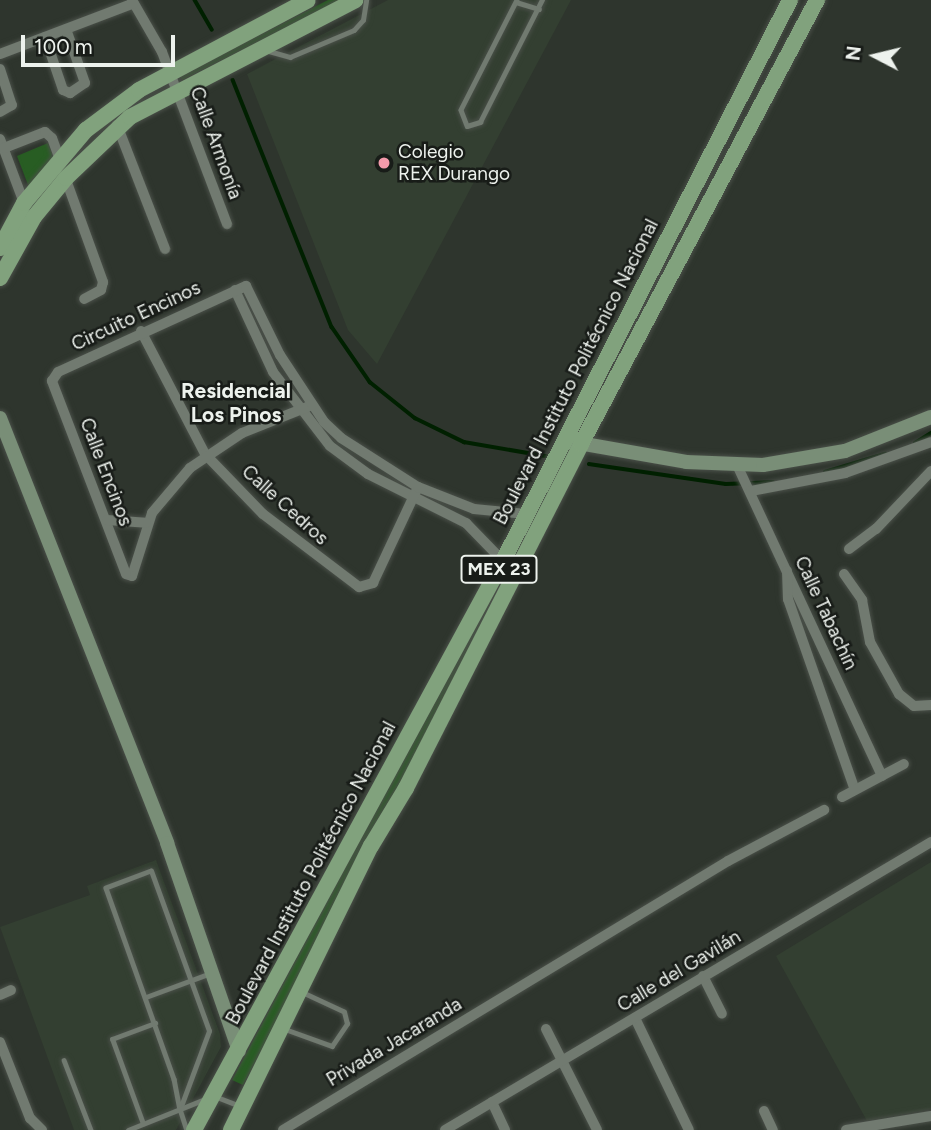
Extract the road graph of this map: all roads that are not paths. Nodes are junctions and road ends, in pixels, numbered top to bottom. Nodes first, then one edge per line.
1 (308, 0) edge
2 (356, 0) edge
3 (366, 0) edge
4 (542, 0) edge
5 (790, 0) edge
6 (817, 0) edge
7 (133, 1) edge
8 (517, 1) edge
9 (539, 9) junction
10 (66, 29) junction
11 (45, 37) junction
12 (262, 47) junction
13 (0, 54) edge
14 (0, 69) edge
15 (171, 73) junction
16 (177, 90) junction
17 (111, 110) junction
18 (0, 112) edge
19 (118, 127) junction
20 (2, 144) edge
21 (59, 159) junction
22 (66, 178) junction
23 (24, 204) junction
24 (227, 224) dead end
25 (0, 248) edge
26 (165, 248) dead end
27 (0, 278) edge
28 (235, 290) junction
29 (84, 299) dead end
30 (141, 331) junction
31 (53, 377) joint
32 (312, 405) junction
33 (300, 410) junction
34 (931, 417) edge
35 (0, 418) edge
36 (565, 439) junction
37 (581, 444) junction
38 (930, 444) edge
39 (205, 454) junction
40 (737, 465) junction
41 (931, 471) edge
42 (748, 486) junction
43 (418, 487) junction
44 (413, 499) junction
45 (457, 503) junction
46 (487, 511) junction
47 (450, 514) junction
48 (526, 514) junction
49 (107, 520) junction
50 (146, 523) junction
51 (476, 531) junction
52 (849, 549) dead end
53 (509, 566) junction
54 (787, 570) junction
55 (844, 574) dead end
56 (931, 705) edge
57 (904, 764) dead end
58 (882, 776) junction
59 (855, 790) junction
60 (842, 797) dead end
61 (824, 810) dead end
62 (931, 842) edge
63 (213, 972) junction
64 (703, 976) junction
65 (191, 981) junction
66 (11, 990) dead end
67 (298, 990) junction
68 (0, 995) edge
69 (146, 997) junction
70 (722, 1014) dead end
71 (635, 1018) junction
72 (155, 1023) junction
73 (281, 1027) junction
74 (546, 1029) dead end
75 (0, 1042) edge
76 (239, 1051) junction
77 (64, 1059) dead end
78 (564, 1061) junction
79 (5, 1068) edge
80 (212, 1097) junction
81 (492, 1102) junction
82 (242, 1107) junction
83 (180, 1109) junction
84 (764, 1111) dead end
85 (931, 1116) edge
86 (144, 1124) junction
87 (37, 1129) edge
88 (91, 1130) edge
89 (128, 1130) edge
90 (187, 1130) edge
91 (194, 1130) edge
92 (231, 1130) edge
93 (284, 1130) edge
94 (445, 1130) edge
95 (505, 1130) edge
96 (597, 1130) edge
97 (689, 1130) edge
98 (773, 1130) edge
99 (846, 1130) edge

1 - 15 main road
2 - 12 main road
3 - 12 lane
4 - 9 lane
5 - 36 main road, Boulevard Instituto Politécnico Nacional / MEX 23
6 - 37 main road, Boulevard Instituto Politécnico Nacional / MEX 23
7 - 10 street
7 - 15 street, Calle Armonía
8 - 9 lane
8 - 9 lane
10 - 11 street
10 - 11 street
11 - 13 street
12 - 16 main road
14 - 18 street
15 - 16 street, Calle Armonía
15 - 17 main road
16 - 19 main road
16 - 24 street, Calle Armonía
17 - 19 street
17 - 21 main road
19 - 22 main road
19 - 26 street
20 - 21 street
20 - 23 street
21 - 22 street
21 - 23 main road
22 - 27 main road
22 - 29 street
23 - 25 main road
28 - 30 street, Circuito Encinos
28 - 32 street
28 - 33 street
30 - 31 street, Circuito Encinos
30 - 39 street, Calle Cedros
31 - 49 street, Calle Encinos
32 - 33 street
32 - 43 street
33 - 39 street
33 - 44 street
34 - 40 street
35 - 63 street
36 - 37 street
36 - 48 main road, Boulevard Instituto Politécnico Nacional / MEX 23
37 - 40 street
37 - 53 main road, Boulevard Instituto Politécnico Nacional / MEX 23
38 - 42 street
39 - 44 street, Calle Cedros
39 - 50 street
40 - 42 street, Calle Tabachín
41 - 52 street
42 - 54 street, Calle Tabachín
43 - 44 street, Calle Cedros
43 - 45 street
44 - 47 street
45 - 46 street
45 - 47 street
46 - 48 street
46 - 51 street
47 - 51 street
48 - 53 main road, Boulevard Instituto Politécnico Nacional / MEX 23
49 - 50 street
49 - 50 street, Calle Encinos
51 - 53 street
53 - 67 main road, Boulevard Instituto Politécnico Nacional / MEX 23
53 - 76 main road, Boulevard Instituto Politécnico Nacional / MEX 23
54 - 58 street, Calle Tabachín
54 - 59 street
55 - 56 street
57 - 58 street
58 - 59 street
59 - 60 street
61 - 93 street, Privada Jacaranda
62 - 64 street, Calle del Gavilán
63 - 65 lane
63 - 76 street
64 - 70 street
64 - 71 street, Calle del Gavilán
65 - 69 lane
65 - 69 lane
65 - 83 lane
66 - 68 street
67 - 73 main road, Boulevard Instituto Politécnico Nacional / MEX 23
67 - 73 lane
69 - 72 lane
71 - 78 street, Calle del Gavilán
71 - 97 street
72 - 83 lane
72 - 86 lane
73 - 82 main road, Boulevard Instituto Politécnico Nacional / MEX 23
74 - 78 street
75 - 79 street
76 - 80 main road, Boulevard Instituto Politécnico Nacional / MEX 23
77 - 88 lane
78 - 81 street, Calle del Gavilán
78 - 96 street
79 - 87 street
80 - 82 lane
80 - 83 lane
80 - 91 main road, Boulevard Instituto Politécnico Nacional / MEX 23
81 - 94 street, Calle del Gavilán
81 - 95 street
82 - 92 main road, Boulevard Instituto Politécnico Nacional / MEX 23
83 - 86 lane
83 - 90 lane
84 - 98 street
85 - 99 street
86 - 89 lane

